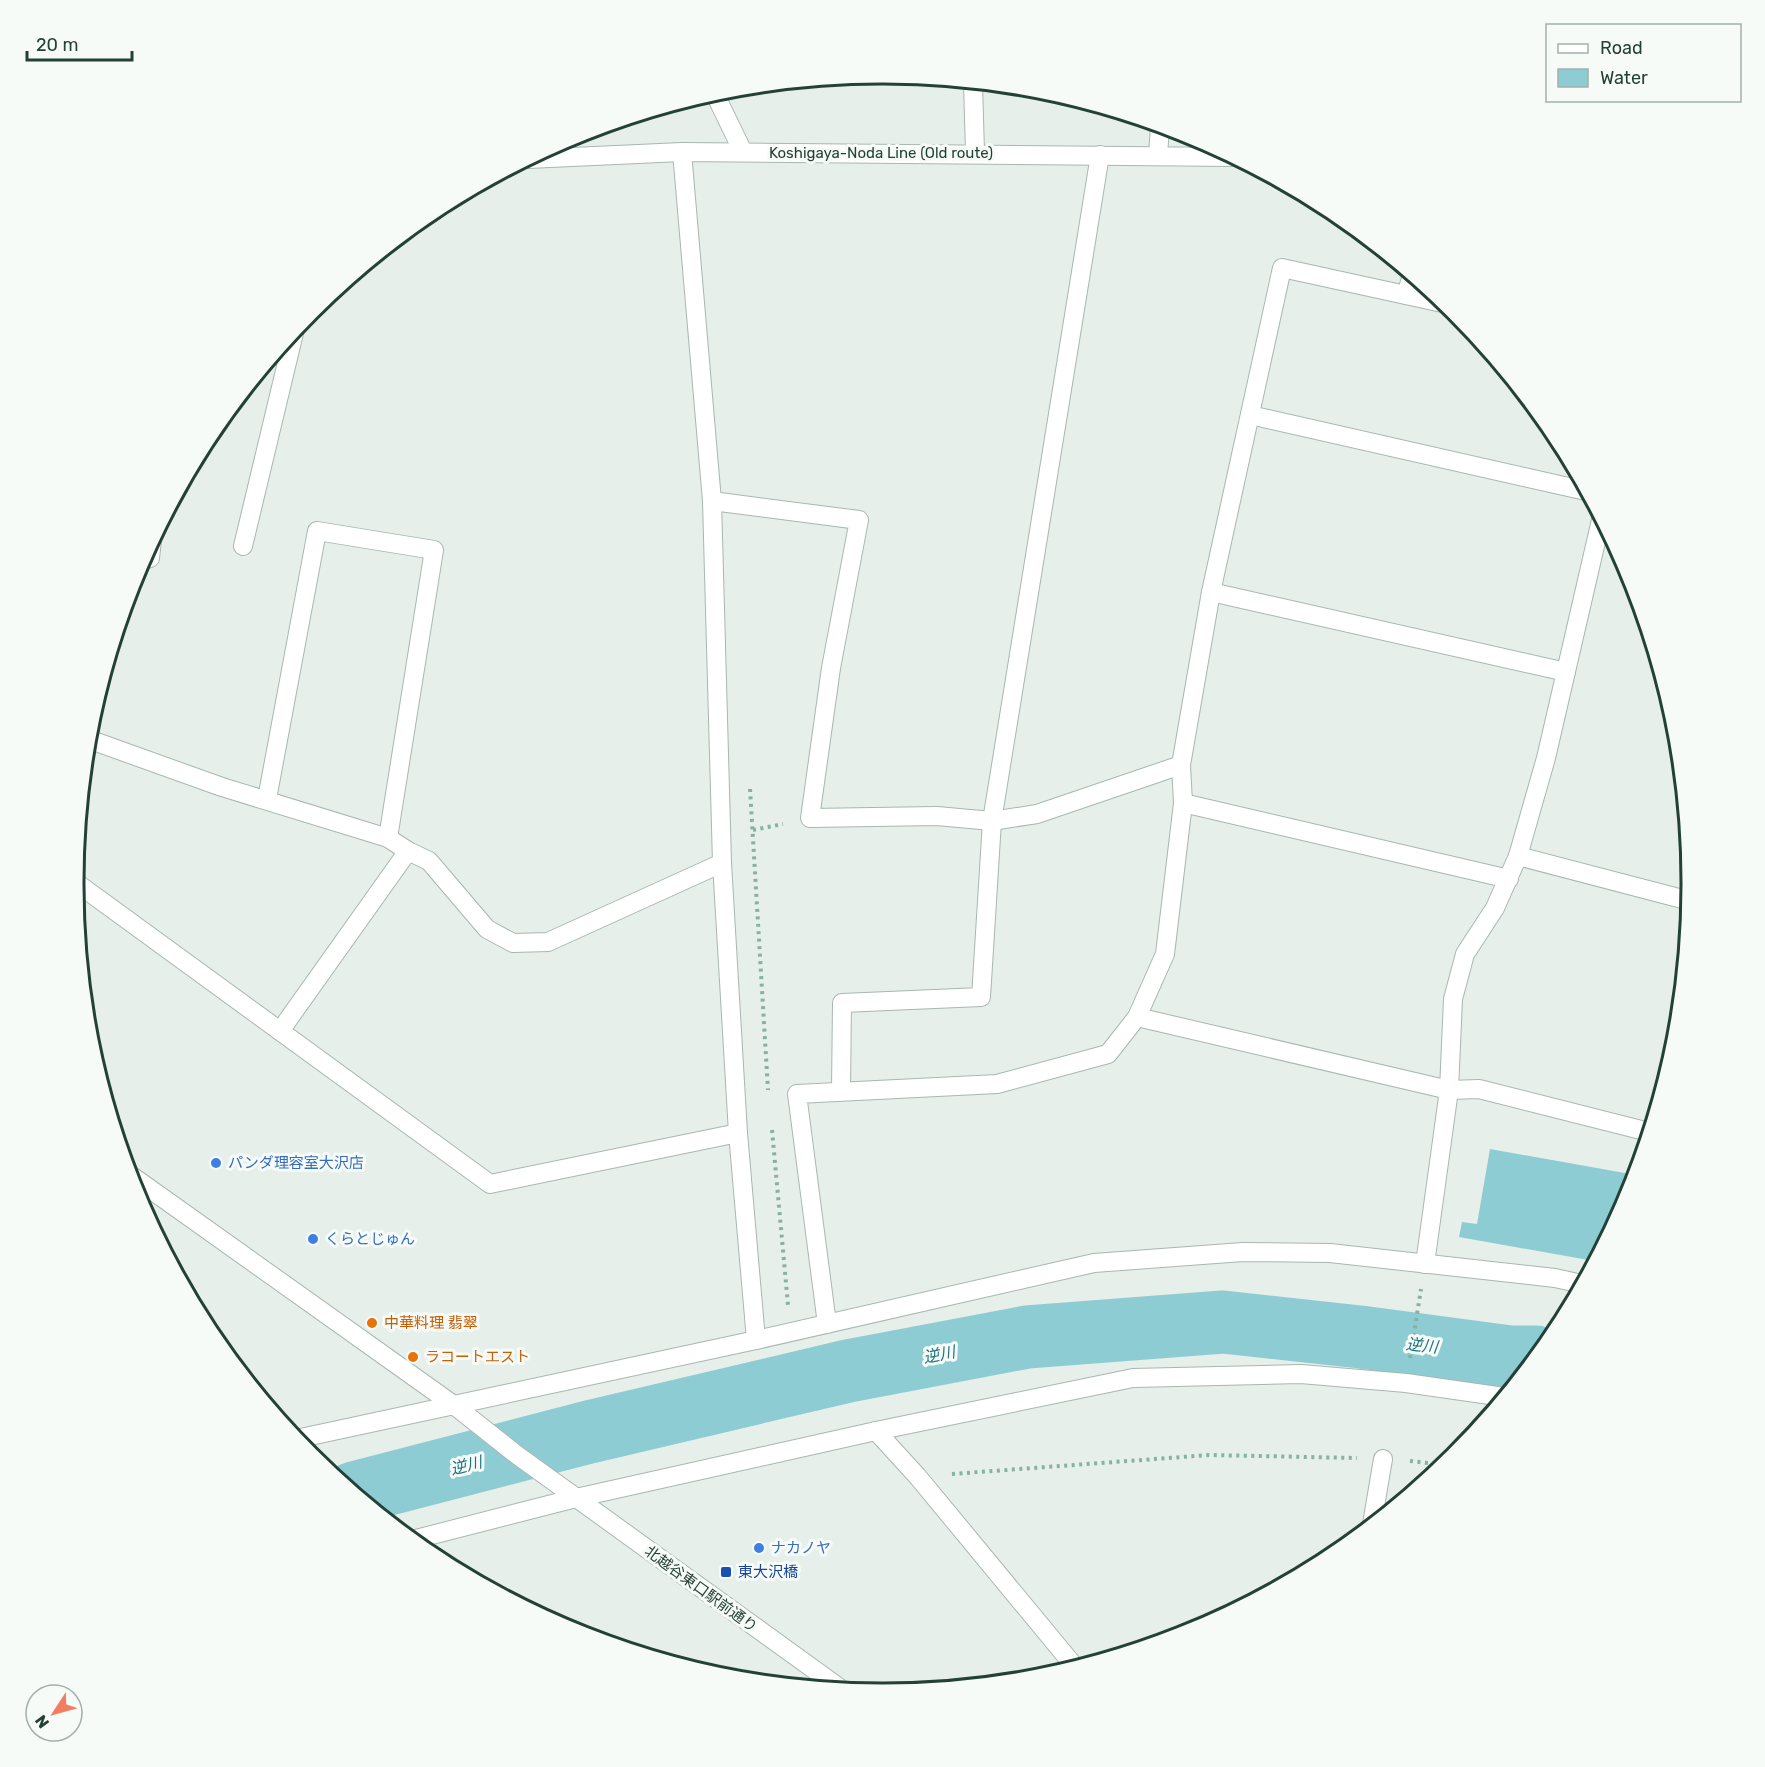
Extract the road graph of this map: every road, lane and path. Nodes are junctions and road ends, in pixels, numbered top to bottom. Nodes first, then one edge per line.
1 (973, 90) edge
2 (718, 101) edge
3 (1159, 134) edge
4 (682, 152) junction
5 (743, 153) junction
6 (975, 153) junction
7 (1100, 155) junction
8 (1158, 156) junction
9 (1215, 157) edge
10 (547, 158) edge
11 (1410, 283) edge
12 (1406, 295) junction
13 (1428, 300) edge
14 (291, 347) edge
15 (1250, 415) junction
16 (1577, 489) edge
17 (712, 501) junction
18 (1599, 529) edge
19 (243, 546) dead end
20 (1211, 592) junction
21 (1566, 672) junction
22 (97, 742) edge
23 (1181, 765) junction
24 (267, 799) junction
25 (1183, 803) junction
26 (992, 821) junction
27 (388, 838) junction
28 (408, 851) junction
29 (1518, 855) junction
30 (722, 863) junction
31 (1509, 879) junction
32 (84, 888) edge
33 (1680, 898) edge
34 (1137, 1017) junction
35 (280, 1031) junction
36 (1449, 1090) junction
37 (841, 1091) junction
38 (1642, 1130) edge
39 (738, 1133) junction
40 (143, 1184) edge
41 (1425, 1264) junction
42 (1575, 1282) edge
43 (1421, 1288) dead end
44 (826, 1324) junction
45 (756, 1340) junction
46 (1411, 1350) dead end
47 (1496, 1396) edge
48 (455, 1406) junction
49 (876, 1431) junction
50 (306, 1437) edge
51 (1383, 1459) junction
52 (1432, 1463) edge
53 (918, 1477) junction
54 (569, 1493) junction
55 (1374, 1514) edge
56 (423, 1537) edge
57 (1069, 1661) edge
58 (830, 1681) edge

1 - 6 street
2 - 5 street
3 - 8 street
4 - 5 street, Koshigaya-Noda Line (Old route)
4 - 10 street, Koshigaya-Noda Line (Old route)
4 - 17 street
5 - 6 street, Koshigaya-Noda Line (Old route)
6 - 7 street, Koshigaya-Noda Line (Old route)
7 - 8 street, Koshigaya-Noda Line (Old route)
7 - 26 street
8 - 9 street, Koshigaya-Noda Line (Old route)
11 - 12 street
12 - 13 street
12 - 15 street
14 - 19 street
15 - 16 street
15 - 20 street
17 - 26 street
17 - 30 street
18 - 21 street
20 - 21 street
20 - 23 street
21 - 29 street
22 - 24 street
23 - 25 street
23 - 26 street
24 - 27 street
24 - 27 street
25 - 31 street
25 - 34 street
26 - 37 street
27 - 28 street
28 - 30 street
28 - 35 street
29 - 31 street
29 - 33 street
30 - 39 street
31 - 36 street
32 - 35 street
34 - 36 street
34 - 37 street
35 - 39 street
36 - 38 street
36 - 41 street
37 - 44 street
39 - 45 street
40 - 48 street, 北越谷東口駅前通り
41 - 42 street
41 - 44 street
43 - 46 path
44 - 45 street
45 - 48 street
47 - 49 street
48 - 50 street
48 - 54 street, 北越谷東口駅前通り
49 - 53 street
49 - 54 street
51 - 52 path
51 - 53 path
51 - 55 street
53 - 57 street
54 - 56 street
54 - 58 street, 北越谷東口駅前通り

